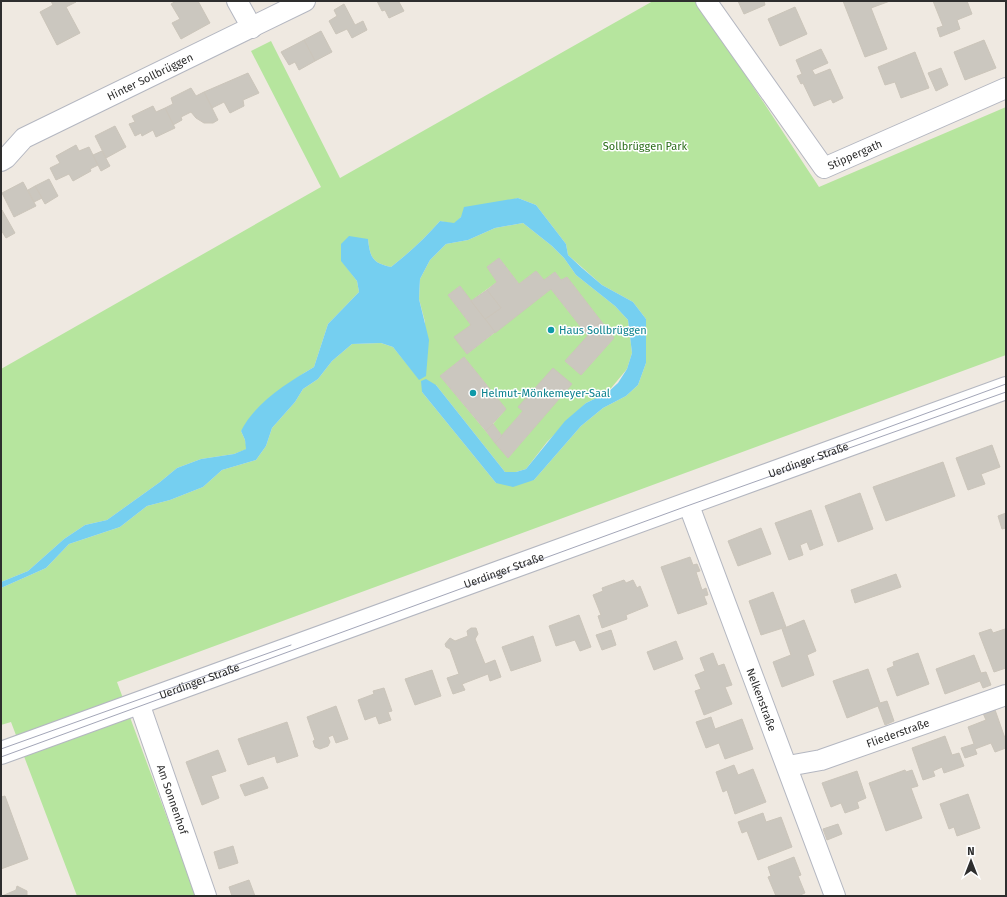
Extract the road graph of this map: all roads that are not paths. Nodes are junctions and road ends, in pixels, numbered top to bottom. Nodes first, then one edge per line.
1 (237, 1) edge
2 (305, 1) edge
3 (706, 1) edge
4 (252, 28) junction
5 (1006, 88) edge
6 (1, 160) edge
7 (1006, 388) edge
8 (688, 503) junction
9 (1006, 695) edge
10 (139, 703) junction
11 (1, 753) edge
12 (788, 766) junction
13 (206, 896) edge
14 (835, 896) edge

1 - 4 street
2 - 4 street, Hinter Sollbrüggen
3 - 5 street, Stippergath
4 - 6 street, Hinter Sollbrüggen
7 - 8 main road, Uerdinger Straße
8 - 10 main road, Uerdinger Straße
8 - 12 street, Nelkenstraße
9 - 12 street, Fliederstraße
10 - 11 main road, Uerdinger Straße
10 - 13 street, Am Sonnenhof
12 - 14 street, Nelkenstraße

